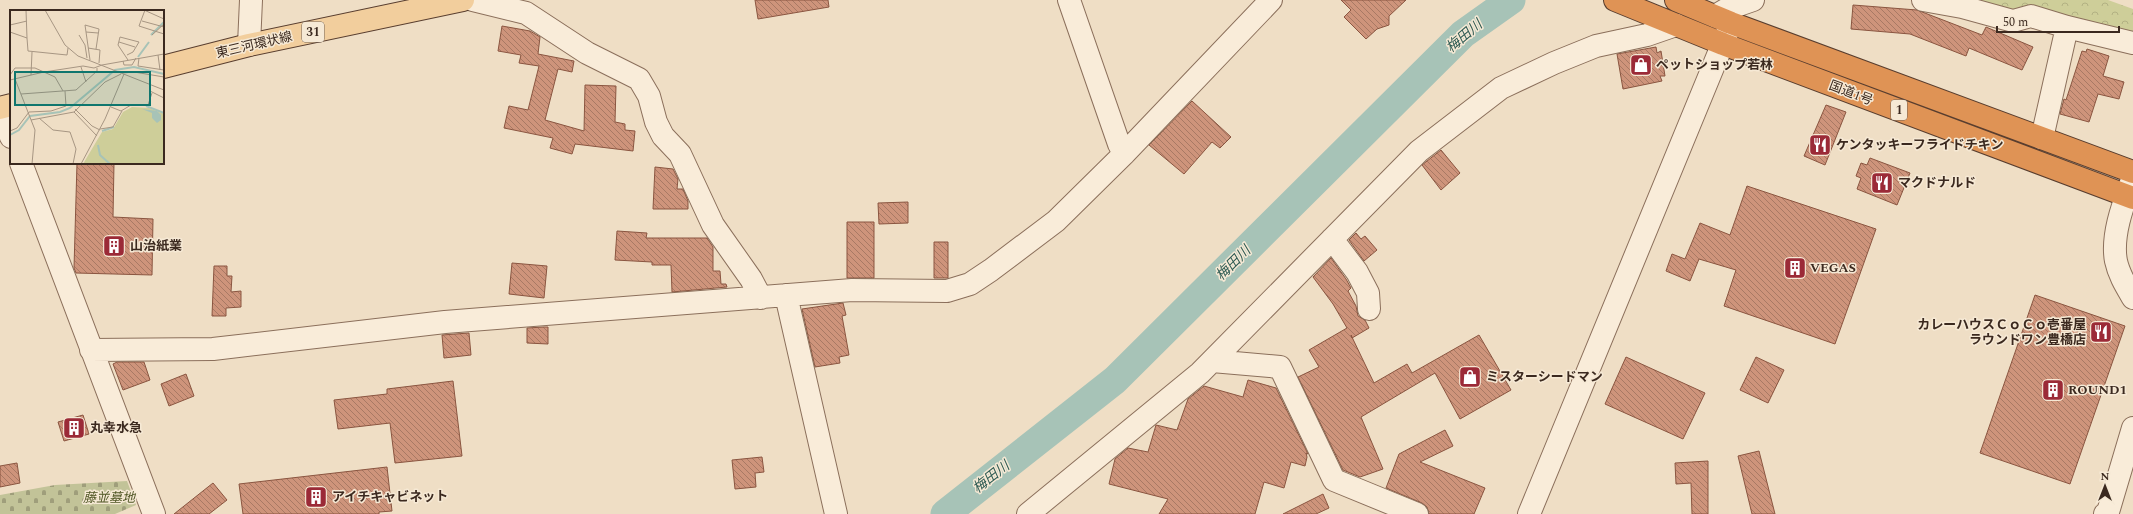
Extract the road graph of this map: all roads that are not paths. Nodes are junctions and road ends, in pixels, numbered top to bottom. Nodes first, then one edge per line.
1 (252, 0) edge
2 (463, 0) edge
3 (474, 0) edge
4 (1069, 0) edge
5 (1271, 0) edge
6 (1615, 0) edge
7 (1753, 0) edge
8 (1923, 0) edge
9 (1685, 4) edge
10 (1723, 20) junction
11 (1671, 23) junction
12 (2067, 27) junction
13 (2133, 43) edge
14 (1723, 44) junction
15 (249, 45) junction
16 (164, 67) edge
17 (10, 105) edge
18 (0, 108) edge
19 (10, 134) edge
20 (2042, 138) junction
21 (1124, 154) junction
22 (21, 164) edge
23 (2133, 172) edge
24 (2131, 190) edge
25 (1332, 239) junction
26 (786, 296) junction
27 (761, 298) junction
28 (2133, 298) edge
29 (1369, 309) dead end
30 (91, 350) junction
31 (1212, 361) junction
32 (2133, 428) edge
33 (154, 514) edge
34 (836, 514) edge
35 (1028, 514) edge
36 (1417, 514) edge
37 (1529, 514) edge
38 (2105, 514) edge

1 - 15 street
2 - 15 main road, 東三河環状線 / 31
3 - 27 street
4 - 21 street
5 - 21 street
6 - 11 highway, 国道1号 / 1
7 - 10 street
8 - 12 street
9 - 10 highway, 国道1号 / 1
10 - 14 street
10 - 20 highway, 国道1号 / 1
11 - 14 highway, 国道1号 / 1
11 - 25 street
12 - 13 street
12 - 20 street
14 - 24 highway, 国道1号 / 1
14 - 37 street
15 - 16 main road, 東三河環状線 / 31
17 - 18 main road
18 - 19 street
20 - 23 highway, 国道1号 / 1
21 - 26 street
22 - 30 street
24 - 28 street
25 - 29 street
25 - 31 street
26 - 27 street
26 - 34 street
27 - 30 street
30 - 33 street
31 - 35 street
31 - 36 street
32 - 38 street

